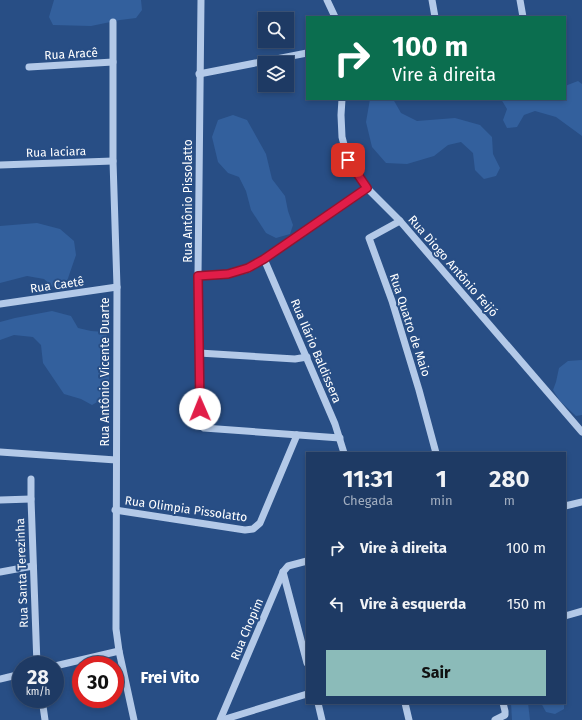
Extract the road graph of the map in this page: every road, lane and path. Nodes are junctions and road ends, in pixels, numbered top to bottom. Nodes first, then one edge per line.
1 (201, 0) edge
2 (327, 0) edge
3 (432, 0) edge
4 (520, 0) edge
5 (335, 16) edge
6 (435, 16) edge
7 (523, 16) edge
8 (113, 22) dead end
9 (306, 53) edge
10 (113, 62) junction
11 (29, 67) dead end
12 (199, 74) junction
13 (342, 100) edge
14 (113, 161) junction
15 (0, 165) edge
16 (367, 188) junction
17 (400, 222) junction
18 (264, 259) junction
19 (198, 276) junction
20 (117, 287) junction
21 (0, 304) edge
22 (199, 354) junction
23 (307, 357) junction
24 (582, 432) edge
25 (297, 435) junction
26 (340, 438) junction
27 (0, 452) edge
28 (344, 452) edge
29 (436, 452) edge
30 (116, 460) junction
31 (31, 479) dead end
32 (31, 499) junction
33 (0, 500) edge
34 (582, 502) edge
35 (566, 506) edge
36 (116, 510) junction
37 (306, 561) edge
38 (33, 566) junction
39 (0, 572) edge
40 (283, 572) junction
41 (582, 611) edge
42 (566, 616) edge
43 (119, 651) junction
44 (37, 656) edge
45 (306, 659) edge
46 (64, 664) edge
47 (12, 676) edge
48 (0, 679) edge
49 (306, 694) edge
50 (318, 704) edge
51 (405, 704) edge
52 (503, 704) edge
53 (44, 708) edge
54 (46, 720) edge
55 (134, 720) edge
56 (221, 720) edge
57 (322, 720) edge
58 (409, 720) edge
59 (495, 720) edge

1 - 12 street, Rua Antônio Pissolatto
2 - 5 street
3 - 6 street
4 - 7 street
8 - 10 street, Rua Antônio Vicente Duarte
9 - 12 street
10 - 11 street, Rua Aracê
10 - 14 street, Rua Antônio Vicente Duarte
12 - 19 street, Rua Antônio Pissolatto
13 - 16 street, Rua Diogo Antônio Feijó
14 - 15 street, Rua Iaciara
14 - 20 street, Rua Antônio Vicente Duarte
16 - 17 street, Rua Diogo Antônio Feijó
16 - 18 street
17 - 24 street, Rua Diogo Antônio Feijó
17 - 29 street, Rua Quatro de Maio
18 - 19 street
18 - 23 street, Rua Ilário Baldissera
19 - 22 street, Rua Antônio Pissolatto
20 - 21 street, Rua Caetê
20 - 30 street, Rua Antônio Vicente Duarte
22 - 23 street
22 - 25 street, Rua Antônio Pissolatto
23 - 26 street, Rua Ilário Baldissera
25 - 26 street
25 - 36 street, Rua Olimpia Pissolatto
26 - 28 street, Rua Ilário Baldissera
27 - 30 street
30 - 36 street, Rua Antônio Vicente Duarte
31 - 32 street, Rua Santa Terezinha
32 - 33 street
32 - 38 street, Rua Santa Terezinha
34 - 35 street
36 - 43 street, Rua Antônio Vicente Duarte
37 - 40 street
38 - 39 street
38 - 44 street, Rua Santa Terezinha
40 - 45 street
40 - 56 street, Rua Chopim
41 - 42 street
43 - 46 street
43 - 55 street, Rua Antônio Vicente Duarte
47 - 48 street
49 - 56 street
50 - 57 street
51 - 58 street
52 - 59 street
53 - 54 street

